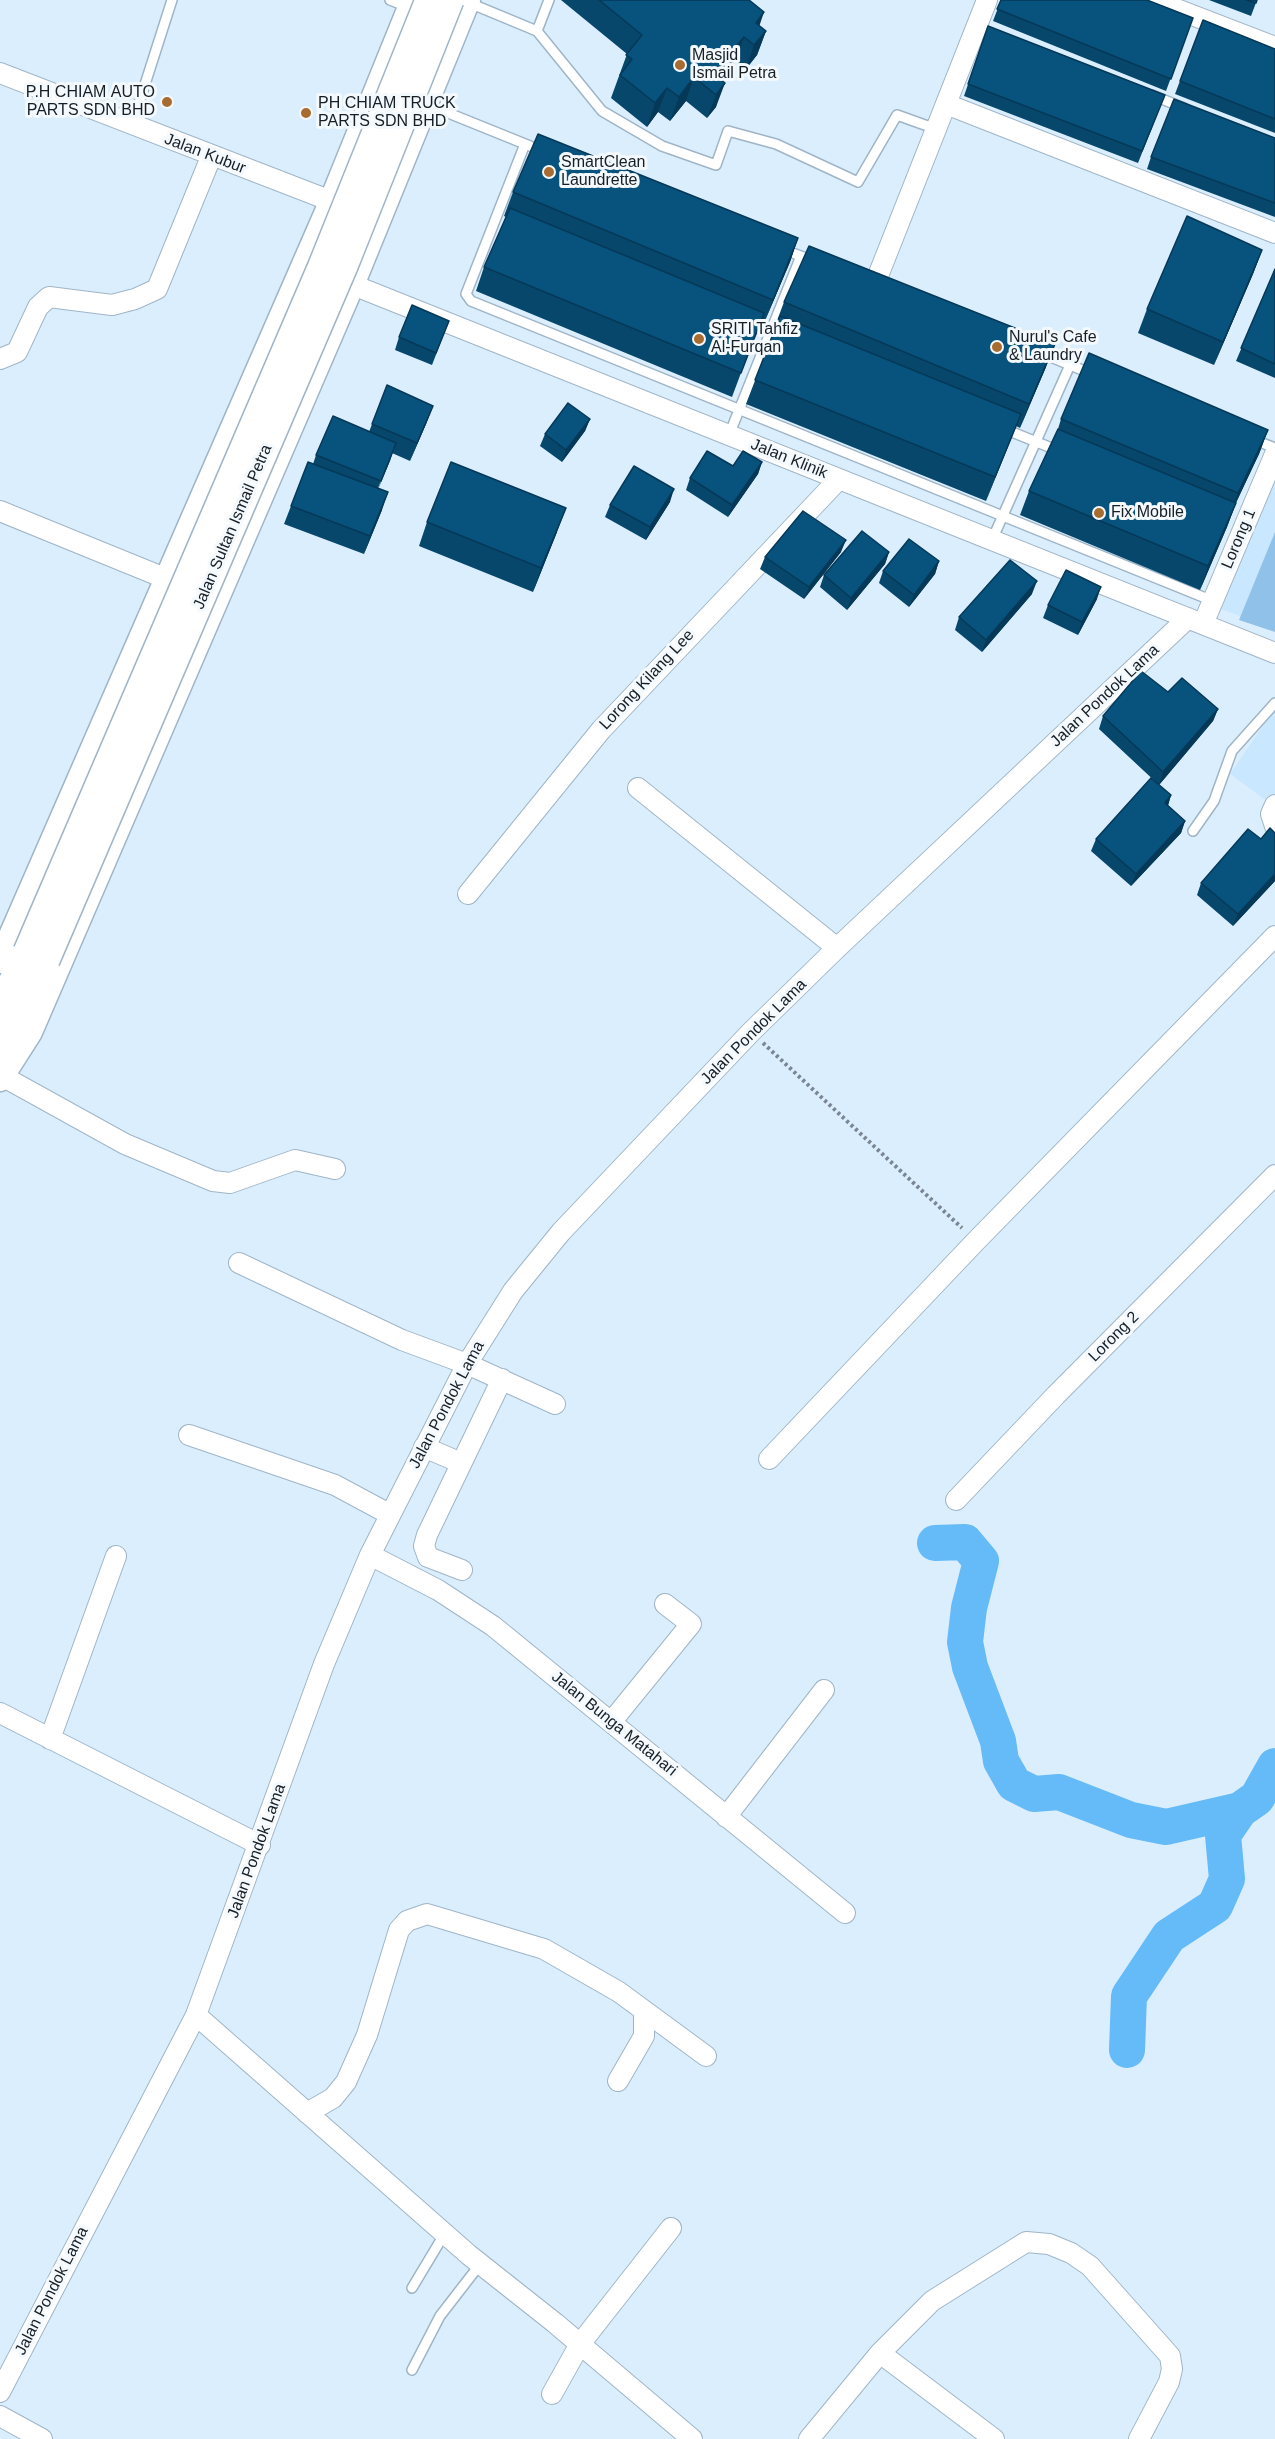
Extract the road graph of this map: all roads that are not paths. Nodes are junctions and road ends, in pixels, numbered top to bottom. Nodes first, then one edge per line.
1 (172, 0) edge
2 (549, 0) edge
3 (987, 0) edge
4 (1153, 0) edge
5 (462, 1) edge
6 (410, 2) edge
7 (537, 31) junction
8 (1275, 47) edge
9 (0, 73) edge
10 (1142, 92) edge
11 (426, 104) junction
12 (946, 104) junction
13 (1198, 113) edge
14 (132, 125) junction
15 (936, 129) junction
16 (525, 144) junction
17 (536, 148) edge
18 (211, 157) junction
19 (331, 201) junction
20 (378, 219) junction
21 (494, 222) junction
22 (505, 227) edge
23 (1275, 233) edge
24 (768, 243) edge
25 (801, 256) junction
26 (303, 265) junction
27 (822, 265) edge
28 (352, 285) junction
29 (874, 286) edge
30 (737, 320) edge
31 (770, 334) junction
32 (792, 343) edge
33 (1026, 347) edge
34 (0, 359) edge
35 (1070, 365) junction
36 (1102, 378) edge
37 (739, 410) junction
38 (992, 423) edge
39 (729, 435) junction
40 (1243, 435) edge
41 (1036, 441) junction
42 (1275, 448) edge
43 (1275, 454) edge
44 (1069, 456) edge
45 (839, 479) junction
46 (0, 510) edge
47 (1003, 516) junction
48 (992, 540) junction
49 (167, 579) junction
50 (1213, 601) junction
51 (1196, 621) junction
52 (1275, 653) edge
53 (1275, 703) edge
54 (638, 788) dead end
55 (1275, 805) edge
56 (1275, 826) edge
57 (1193, 831) dead end
58 (468, 894) dead end
59 (1275, 936) edge
60 (837, 948) junction
61 (15, 958) edge
62 (0, 1007) edge
63 (0, 1046) edge
64 (1, 1077) edge
65 (335, 1169) dead end
66 (1275, 1175) edge
67 (238, 1263) dead end
68 (467, 1364) junction
69 (502, 1379) junction
70 (555, 1404) dead end
71 (189, 1435) dead end
72 (424, 1447) junction
73 (769, 1459) dead end
74 (461, 1463) junction
75 (956, 1500) dead end
76 (389, 1514) junction
77 (370, 1555) junction
78 (116, 1556) dead end
79 (462, 1570) dead end
80 (665, 1604) dead end
81 (824, 1690) dead end
82 (0, 1713) edge
83 (612, 1721) junction
84 (50, 1739) junction
85 (726, 1816) junction
86 (260, 1845) junction
87 (845, 1913) dead end
88 (644, 2011) junction
89 (196, 2015) junction
90 (705, 2056) dead end
91 (618, 2081) dead end
92 (307, 2113) junction
93 (671, 2228) dead end
94 (445, 2233) junction
95 (481, 2263) junction
96 (412, 2288) dead end
97 (580, 2344) junction
98 (879, 2353) junction
99 (412, 2370) dead end
100 (0, 2392) edge
101 (552, 2394) dead end
102 (0, 2416) edge
103 (42, 2439) edge
104 (692, 2439) edge
105 (809, 2439) edge
106 (994, 2439) edge
107 (1139, 2439) edge

1 - 14 lane
2 - 7 lane
3 - 12 street
4 - 8 street
5 - 7 lane
5 - 11 street
5 - 61 main road, Jalan Sultan Ismail Petra, bridge
6 - 19 street
6 - 61 main road, Jalan Sultan Ismail Petra, bridge
7 - 15 lane
9 - 14 street, Jalan Kubur
10 - 13 lane
11 - 16 lane
11 - 20 street
12 - 15 street
12 - 23 street
14 - 18 street, Jalan Kubur
15 - 29 street
16 - 17 lane
16 - 21 lane
18 - 19 street, Jalan Kubur
18 - 34 street
19 - 20 street, Jalan Kubur
19 - 26 street
20 - 28 street
21 - 22 lane
21 - 37 lane
24 - 25 lane
25 - 27 lane
25 - 31 lane
26 - 28 street, Jalan Klinik
26 - 49 street
28 - 39 street, Jalan Klinik
28 - 64 street
30 - 31 lane
31 - 32 lane
31 - 37 lane
33 - 35 lane
35 - 36 lane
35 - 41 lane
37 - 39 lane
37 - 47 lane
38 - 41 lane
39 - 45 street, Jalan Klinik
40 - 42 lane
41 - 44 lane
41 - 47 lane
43 - 50 street, Lorong 1
45 - 48 street, Jalan Klinik
45 - 58 street, Lorong Kilang Lee
46 - 49 street
47 - 48 lane
47 - 50 lane
48 - 51 street, Jalan Klinik
49 - 61 street
50 - 51 street, Lorong 1
51 - 52 street, Jalan Klinik
51 - 60 street, Jalan Pondok Lama
53 - 57 lane
54 - 60 street
55 - 56 street
59 - 73 street
60 - 68 street, Jalan Pondok Lama
61 - 62 main road, Jalan Sultan Ismail Petra
61 - 63 main road, Jalan Sultan Ismail Petra
64 - 65 street
66 - 75 street, Lorong 2
67 - 68 street
68 - 69 street
68 - 72 street, Jalan Pondok Lama
69 - 70 street
69 - 74 street
71 - 76 street
72 - 74 street
72 - 76 street, Jalan Pondok Lama
74 - 79 street
76 - 77 street, Jalan Pondok Lama
77 - 83 street, Jalan Bunga Matahari
77 - 86 street, Jalan Pondok Lama
78 - 84 street
80 - 83 street
81 - 85 street
82 - 84 street
83 - 85 street, Jalan Bunga Matahari
84 - 86 street
85 - 87 street, Jalan Bunga Matahari
86 - 89 street, Jalan Pondok Lama
88 - 90 street
88 - 91 street
88 - 92 street
89 - 92 street
89 - 100 street, Jalan Pondok Lama
92 - 94 street
93 - 97 street
94 - 95 street
94 - 96 lane
95 - 97 street
95 - 99 lane
97 - 101 street
97 - 104 street
98 - 105 street
98 - 106 street
98 - 107 street
102 - 103 street

